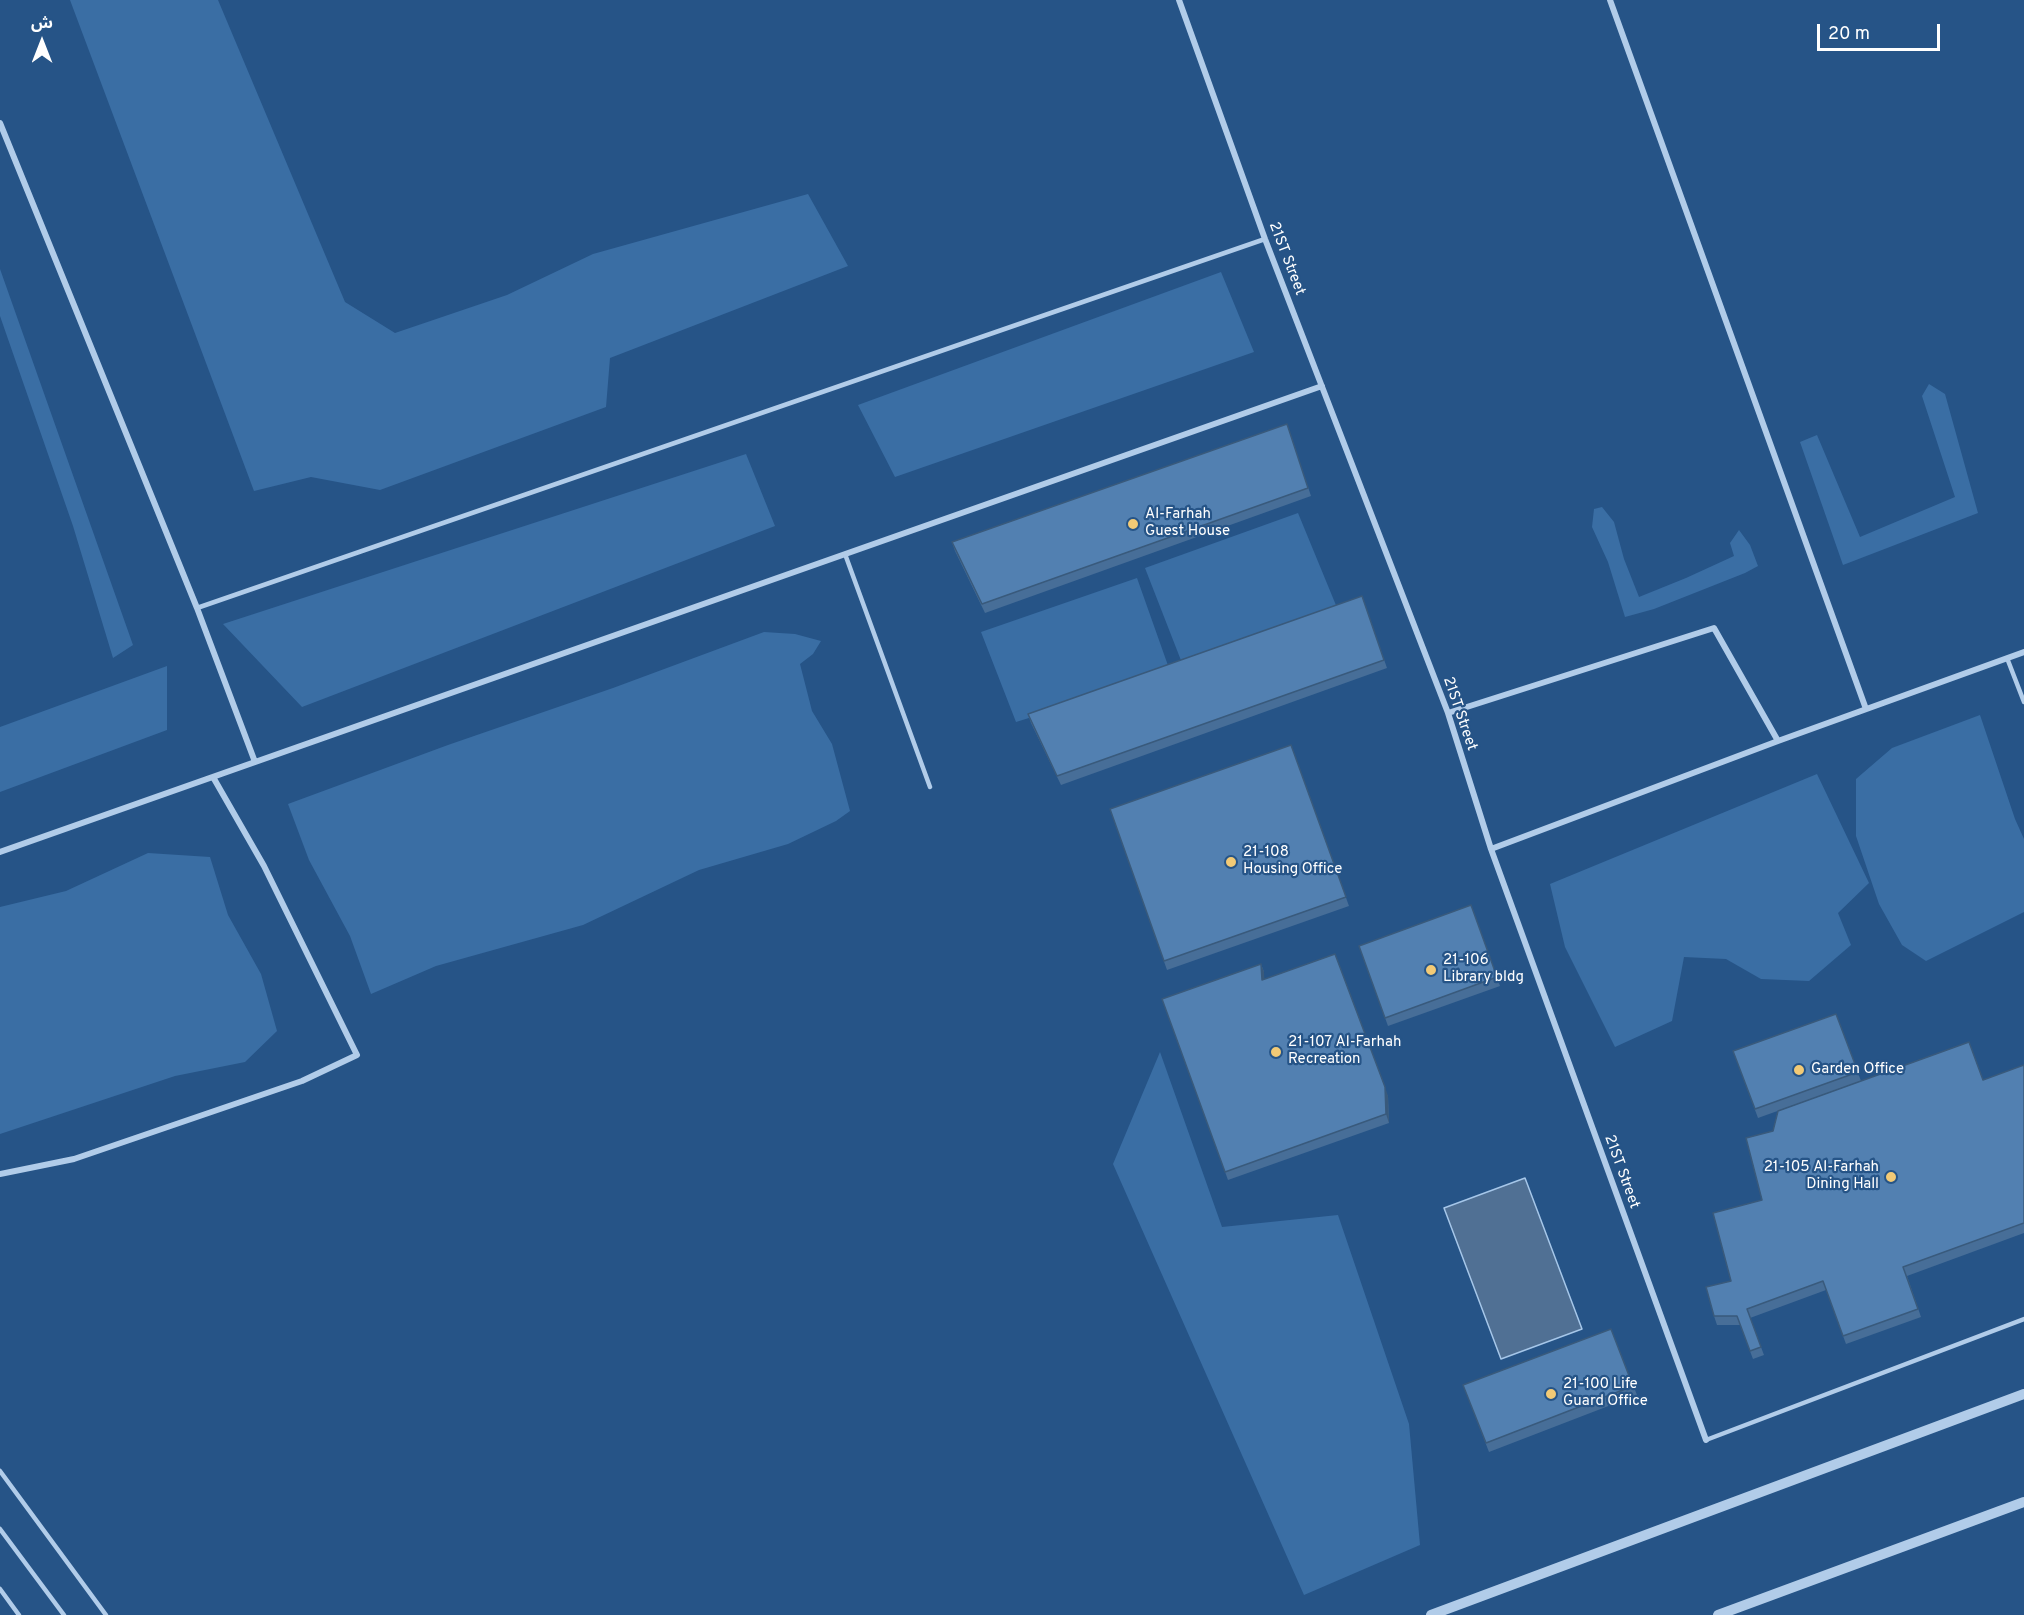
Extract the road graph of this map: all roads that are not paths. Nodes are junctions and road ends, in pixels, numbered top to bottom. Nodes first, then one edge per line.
1 (1179, 0) edge
2 (1610, 0) edge
3 (0, 123) edge
4 (1265, 239) junction
5 (1322, 386) junction
6 (845, 554) junction
7 (197, 608) junction
8 (2024, 652) edge
9 (2007, 658) junction
10 (2024, 702) edge
11 (1866, 709) junction
12 (1448, 713) junction
13 (1778, 741) junction
14 (255, 762) junction
15 (213, 777) junction
16 (930, 788) dead end
17 (1491, 849) junction
18 (0, 852) edge
19 (0, 1174) edge
20 (2024, 1319) edge
21 (2024, 1394) edge
22 (1706, 1440) joint
23 (0, 1471) edge
24 (2024, 1502) edge
25 (0, 1529) edge
26 (0, 1589) edge
27 (19, 1615) edge
28 (64, 1615) edge
29 (106, 1615) edge
30 (1431, 1615) edge
31 (1718, 1615) edge

1 - 4 street, 21ST Street
2 - 11 street
3 - 7 street
4 - 5 street, 21ST Street
4 - 7 lane
5 - 6 street
5 - 12 street, 21ST Street
6 - 14 street
6 - 16 lane
7 - 14 street
8 - 9 street
9 - 10 lane
9 - 11 street
11 - 13 street
12 - 13 street
12 - 17 street, 21ST Street
13 - 17 street
14 - 15 street
15 - 18 street
15 - 19 street
17 - 22 street, 21ST Street
20 - 22 lane
21 - 30 street
23 - 29 lane
24 - 31 street
25 - 28 lane
26 - 27 lane

